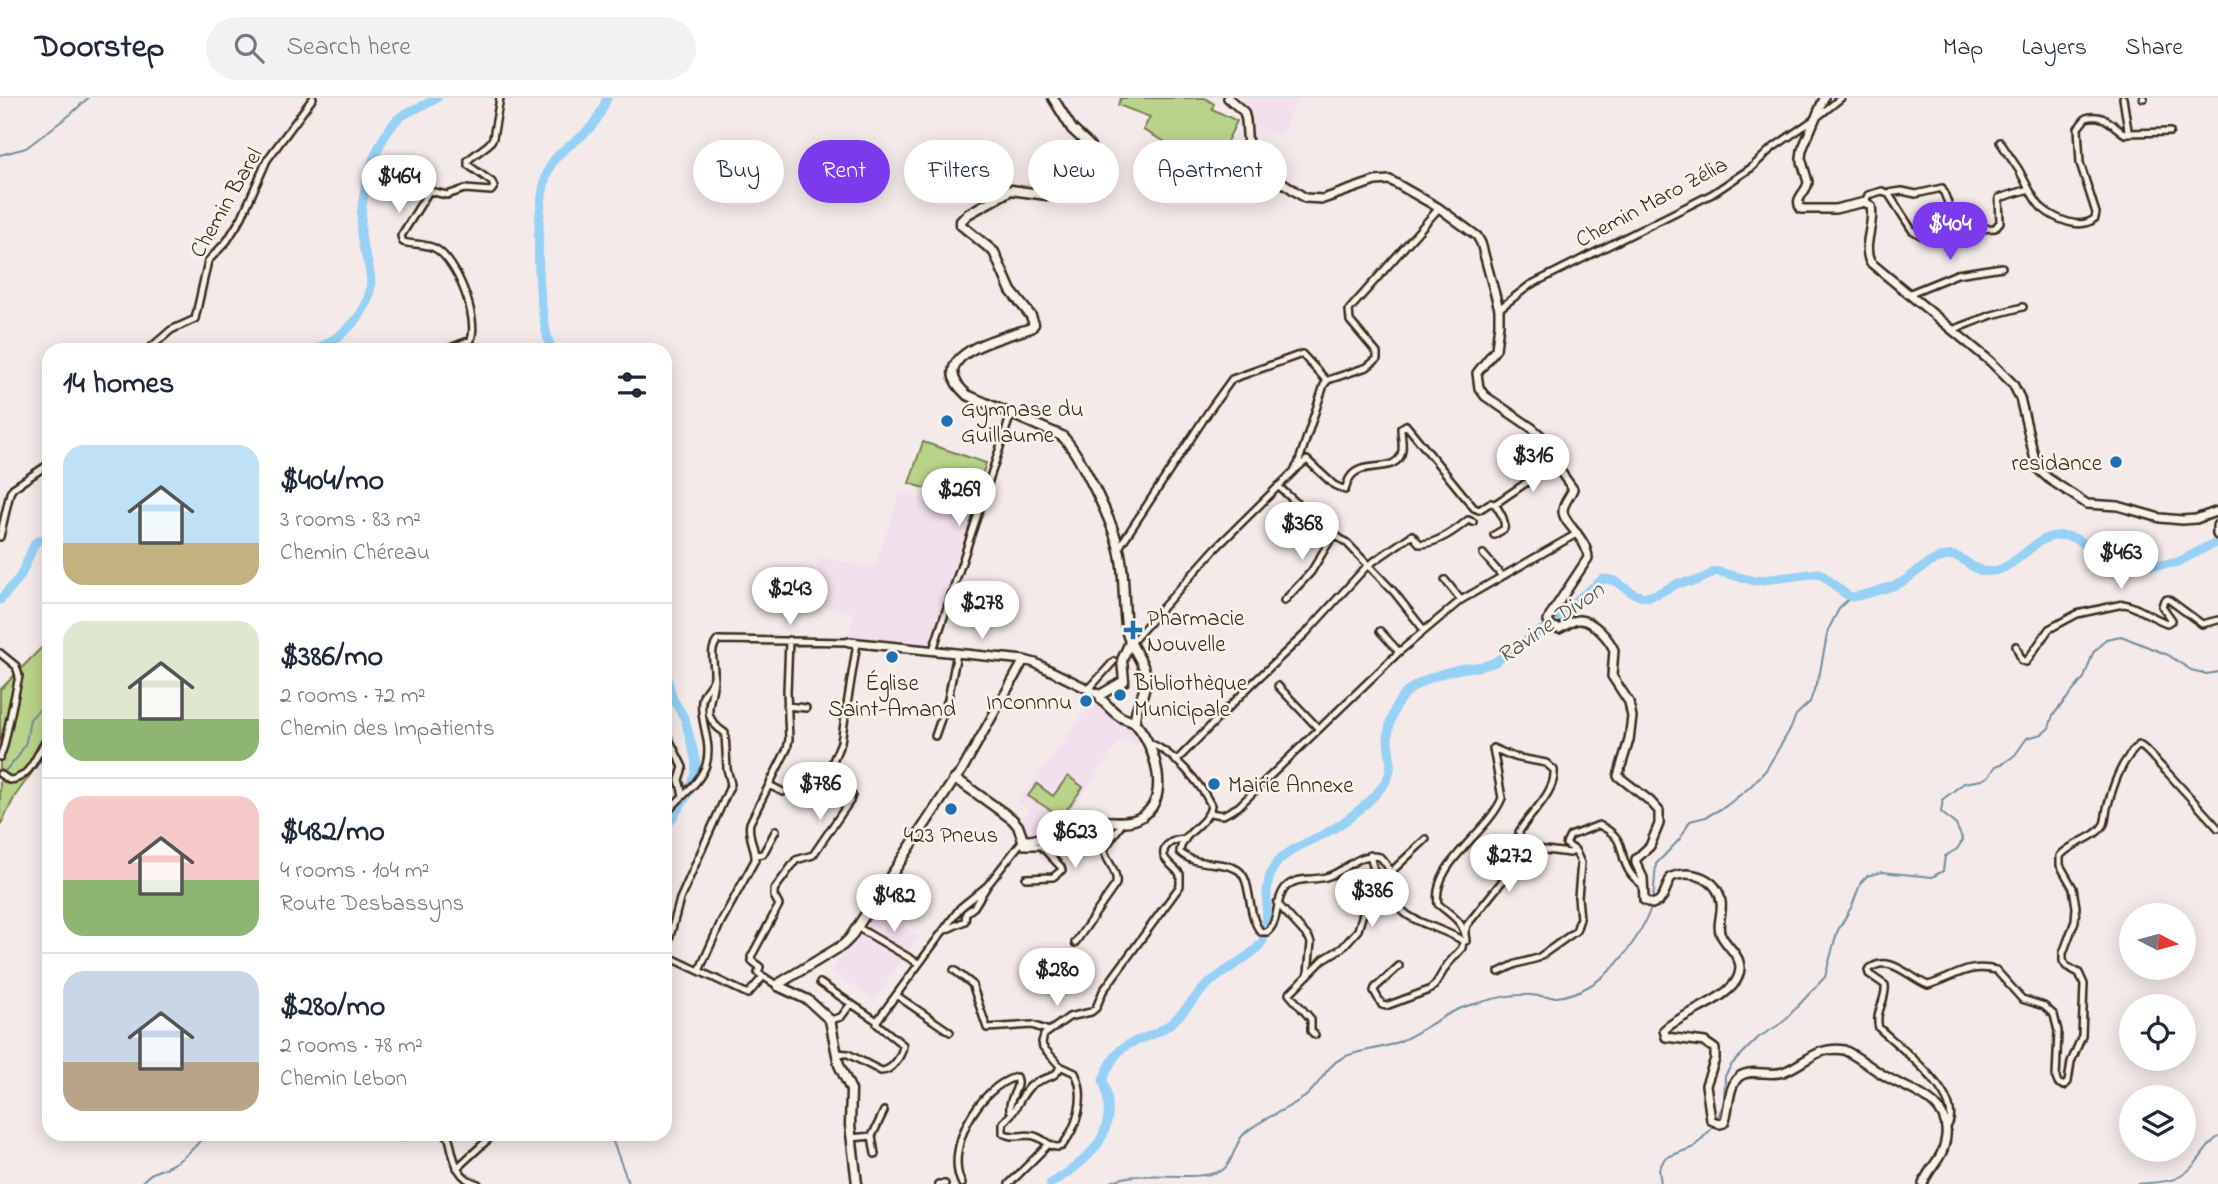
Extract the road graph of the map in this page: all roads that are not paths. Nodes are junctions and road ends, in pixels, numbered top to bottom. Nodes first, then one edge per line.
1 (313, 98) edge
2 (500, 98) edge
3 (1053, 98) edge
4 (1228, 98) edge
5 (1824, 98) edge
6 (1841, 98) edge
7 (2123, 98) edge
8 (1816, 118) junction
9 (2170, 132) dead end
10 (2127, 133) junction
11 (2000, 142) dead end
12 (2029, 189) junction
13 (1888, 193) junction
14 (1865, 202) junction
15 (1948, 203) dead end
16 (1439, 208) junction
17 (2003, 267) dead end
18 (1908, 294) junction
19 (2023, 307) dead end
20 (1499, 309) junction
21 (1952, 330) junction
22 (155, 343) edge
23 (463, 343) edge
24 (1327, 382) junction
25 (1011, 414) junction
26 (1557, 462) junction
27 (42, 468) edge
28 (1294, 471) junction
29 (1278, 486) junction
30 (1495, 504) junction
31 (2218, 511) edge
32 (1473, 522) dead end
33 (1578, 533) junction
34 (1334, 534) junction
35 (1494, 535) dead end
36 (0, 537) edge
37 (1118, 549) junction
38 (1483, 554) dead end
39 (1367, 566) junction
40 (1502, 576) junction
41 (1445, 580) dead end
42 (1461, 600) junction
43 (1284, 601) dead end
44 (2218, 620) edge
45 (1424, 630) junction
46 (1380, 632) dead end
47 (789, 640) junction
48 (853, 643) junction
49 (1129, 644) junction
50 (2016, 646) dead end
51 (933, 650) junction
52 (1399, 652) junction
53 (0, 653) edge
54 (957, 653) junction
55 (1024, 660) junction
56 (1114, 661) dead end
57 (714, 674) junction
58 (1278, 687) dead end
59 (1089, 690) junction
60 (1100, 695) junction
61 (788, 706) junction
62 (806, 708) dead end
63 (1135, 722) junction
64 (1319, 729) junction
65 (935, 736) dead end
66 (1150, 743) junction
67 (672, 746) edge
68 (42, 748) edge
69 (0, 757) edge
70 (1177, 761) junction
71 (2, 776) edge
72 (954, 780) junction
73 (769, 785) junction
74 (783, 792) dead end
75 (685, 793) junction
76 (672, 807) edge
77 (1209, 813) junction
78 (1124, 821) junction
79 (2218, 828) edge
80 (776, 830) dead end
81 (1426, 839) dead end
82 (1023, 840) junction
83 (1185, 840) junction
84 (1529, 848) junction
85 (1575, 850) junction
86 (755, 855) junction
87 (1370, 855) junction
88 (1392, 871) junction
89 (1026, 878) dead end
90 (987, 886) junction
91 (1643, 886) junction
92 (1278, 904) junction
93 (857, 927) junction
94 (672, 928) edge
95 (943, 931) junction
96 (1465, 933) junction
97 (1463, 942) junction
98 (1075, 943) dead end
99 (672, 958) edge
100 (918, 964) junction
101 (1399, 966) dead end
102 (954, 970) dead end
103 (699, 971) junction
104 (1499, 972) dead end
105 (1308, 973) junction
106 (762, 978) junction
107 (820, 983) dead end
108 (778, 986) junction
109 (896, 995) junction
110 (850, 1004) junction
111 (830, 1020) junction
112 (877, 1021) junction
113 (1049, 1031) junction
114 (950, 1032) dead end
115 (1315, 1035) dead end
116 (836, 1053) junction
117 (1060, 1066) junction
118 (884, 1111) dead end
119 (1013, 1111) junction
120 (1946, 1128) junction
121 (872, 1136) junction
122 (851, 1138) junction
123 (450, 1141) edge
124 (487, 1141) edge
125 (1049, 1144) junction
126 (875, 1154) dead end
127 (457, 1168) junction
128 (478, 1184) edge
129 (857, 1184) edge
130 (938, 1184) edge
131 (945, 1184) edge
132 (962, 1184) edge
133 (1009, 1184) edge
134 (1923, 1184) edge

1 - 22 street, Chemin Barel
2 - 23 street
3 - 25 main road
4 - 16 street
5 - 8 street
6 - 8 street, Chemin Maro Zélia
7 - 10 street
8 - 14 street
8 - 20 street, Chemin Maro Zélia
9 - 10 street
10 - 12 street
11 - 12 street
12 - 13 street
13 - 14 street
13 - 15 street
14 - 18 street
16 - 20 street
16 - 24 street
17 - 18 street
18 - 21 street
19 - 21 street
20 - 26 street
21 - 31 street
24 - 28 street
24 - 37 street
25 - 37 main road
25 - 51 street
26 - 30 street
26 - 33 street
27 - 36 street
28 - 29 street
28 - 30 street
29 - 34 street
29 - 49 street
30 - 35 street
32 - 39 street
33 - 40 street
33 - 91 street
34 - 39 street
34 - 43 street
37 - 49 main road
38 - 40 street
39 - 45 street
39 - 70 street
40 - 42 street
41 - 42 street
42 - 45 street
44 - 50 street
45 - 52 street
46 - 52 street
47 - 48 street
47 - 57 street
47 - 61 street
48 - 51 street
48 - 106 street
49 - 60 main road
49 - 63 main road
51 - 54 street
52 - 64 street
53 - 69 street
54 - 55 street
54 - 65 street
55 - 59 street
55 - 72 street
56 - 59 street
57 - 75 street
57 - 94 street
58 - 64 street
59 - 60 street
60 - 63 main road
61 - 62 street
61 - 73 street
63 - 66 main road
64 - 77 street
66 - 70 street
66 - 78 main road
67 - 75 street
68 - 71 street
70 - 77 street
72 - 82 main road
72 - 93 main road
73 - 74 street
73 - 86 street
75 - 76 street
77 - 83 street
78 - 82 main road
78 - 98 street
79 - 120 street
80 - 86 street
81 - 88 street
82 - 89 street
82 - 90 street
83 - 92 street
83 - 113 street
84 - 85 street
84 - 96 street
84 - 96 street
85 - 91 street
85 - 104 street
86 - 103 street
87 - 88 street
87 - 92 street
87 - 105 street
88 - 97 street
90 - 95 street
90 - 95 street
91 - 120 street
92 - 105 street
93 - 100 street
93 - 108 main road
95 - 100 street
96 - 97 street
97 - 101 street
99 - 103 street
100 - 109 street
102 - 113 street
103 - 106 street
105 - 115 street
106 - 108 street
107 - 110 street
108 - 111 main road
109 - 112 street
109 - 114 street
110 - 111 street
110 - 112 street
111 - 116 main road
112 - 116 street
113 - 117 street
116 - 122 main road
117 - 119 street
117 - 125 street
118 - 121 street
119 - 125 street
119 - 132 street
120 - 134 street
121 - 122 street
121 - 126 street
122 - 129 main road
123 - 127 street
124 - 127 street
125 - 133 street
127 - 128 street
130 - 131 street

